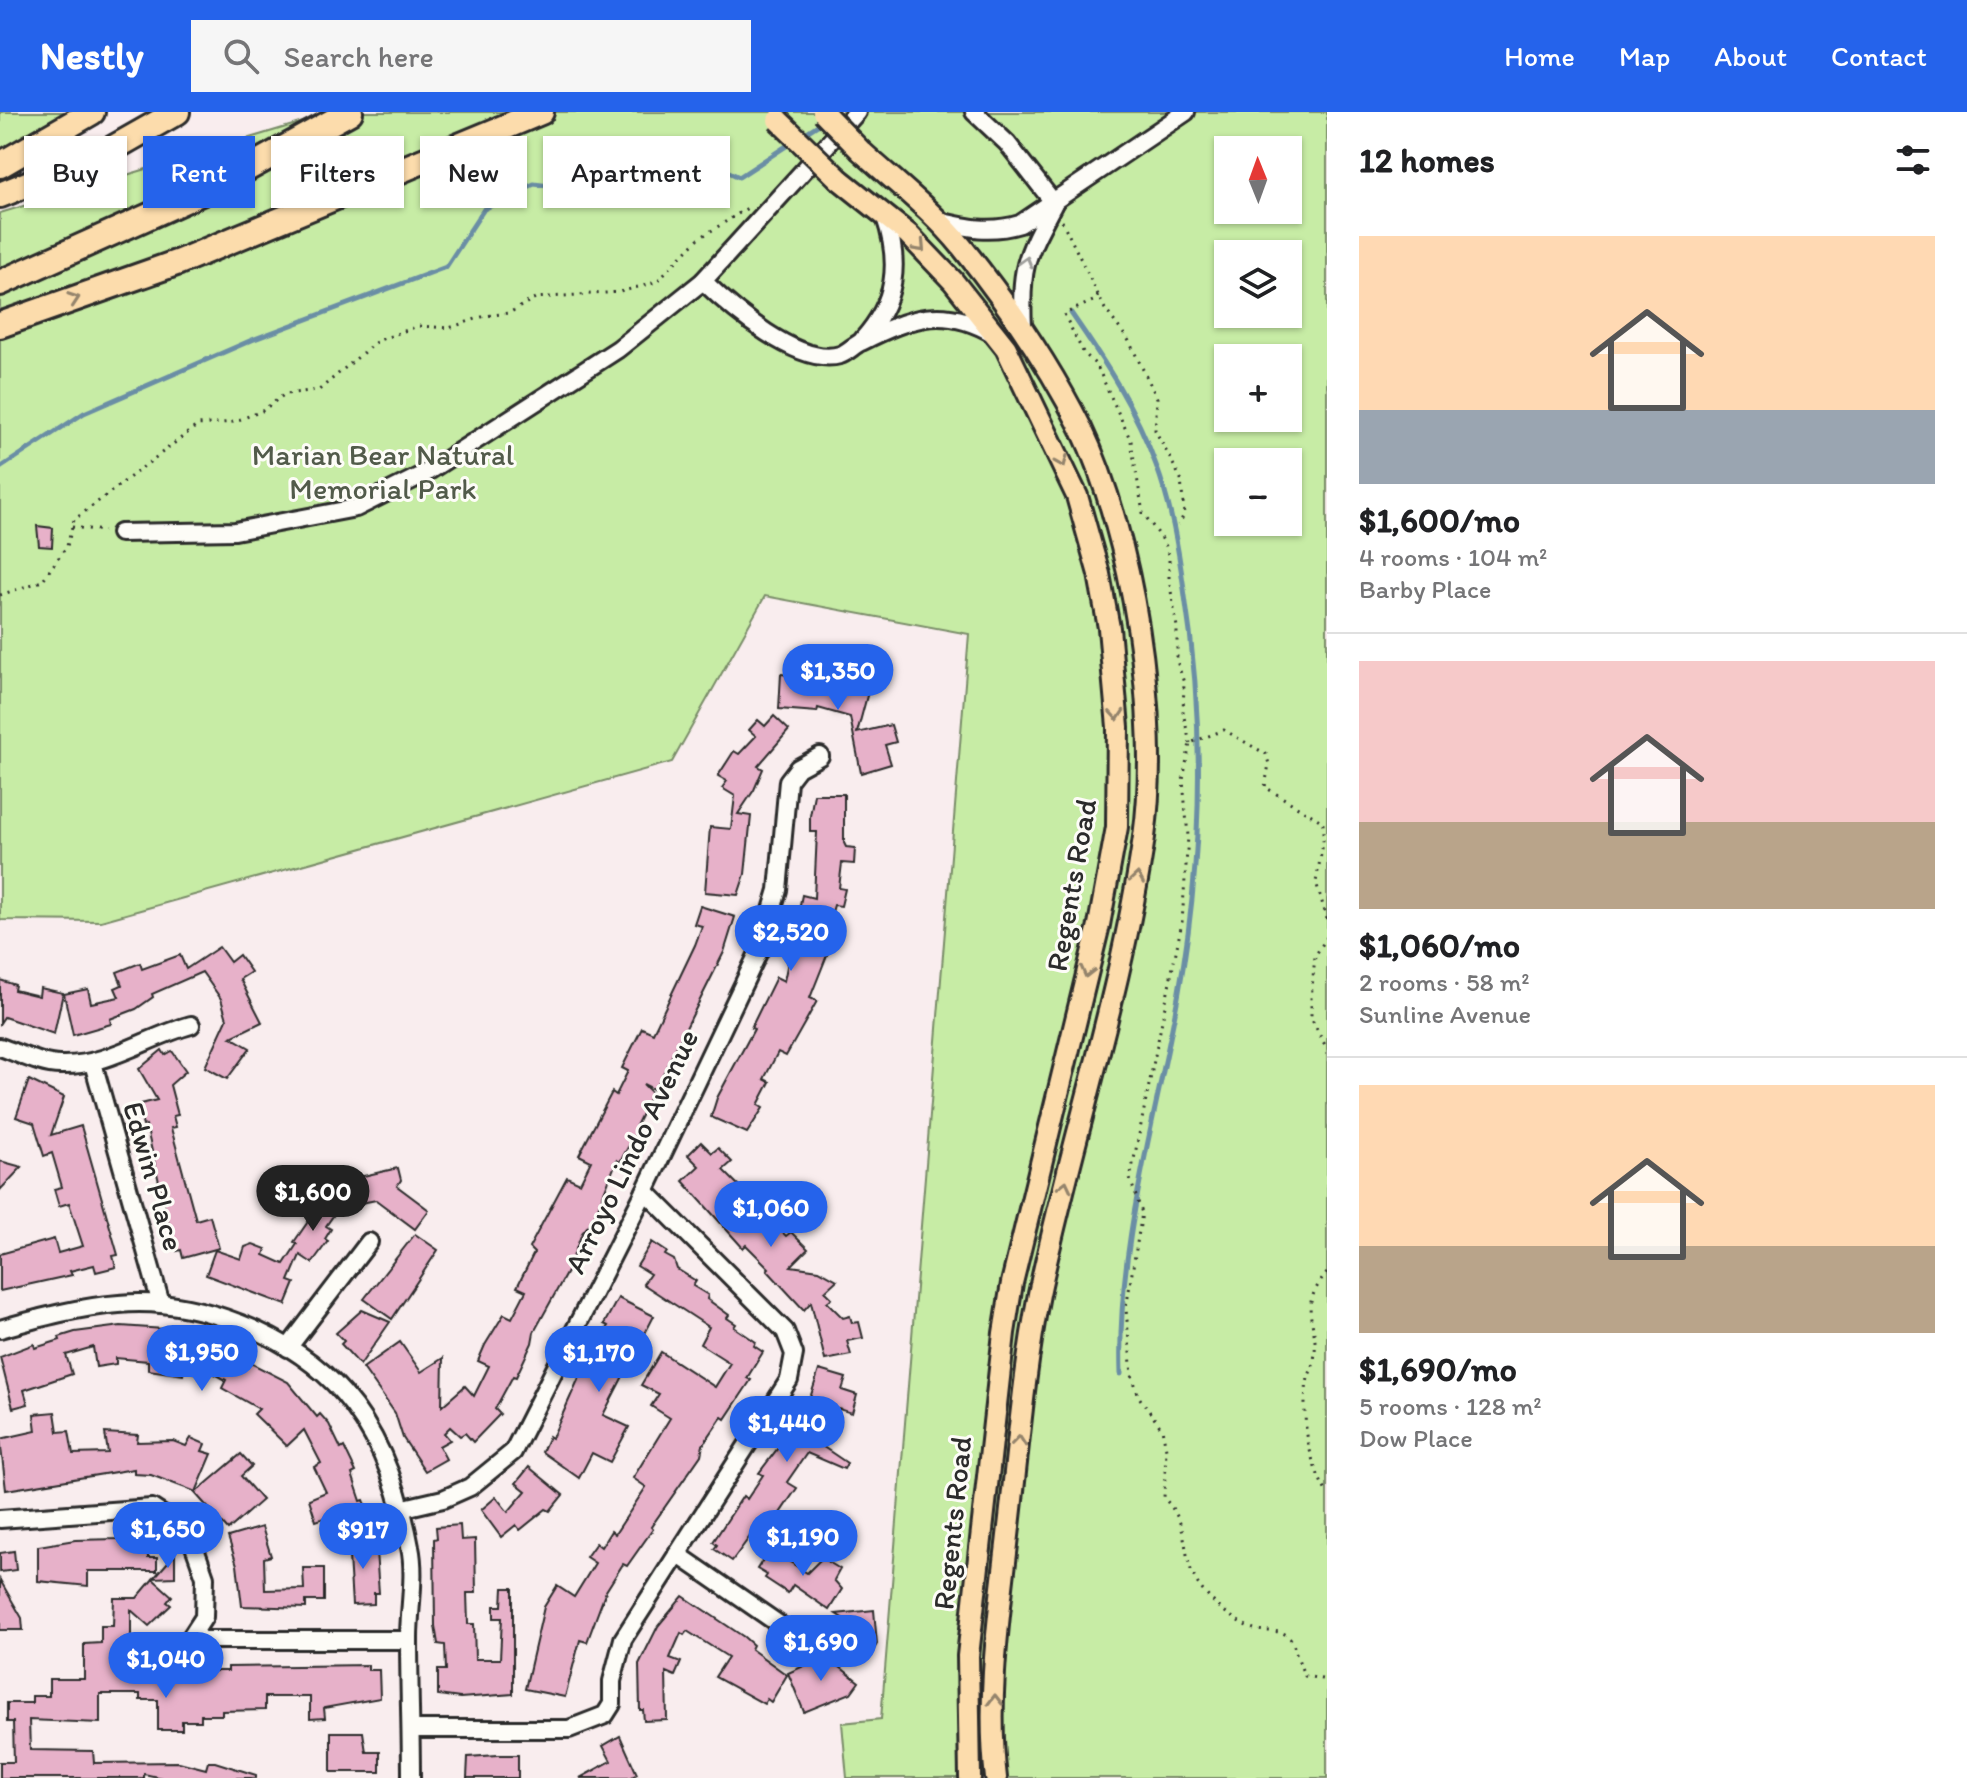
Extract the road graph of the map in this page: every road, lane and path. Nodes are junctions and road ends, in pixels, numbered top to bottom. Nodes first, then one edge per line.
1 (92, 112) edge
2 (177, 112) edge
3 (350, 112) edge
4 (541, 112) edge
5 (823, 112) edge
6 (857, 112) edge
7 (974, 112) edge
8 (1186, 112) edge
9 (774, 116) edge
10 (0, 165) edge
11 (782, 194) junction
12 (0, 195) edge
13 (1054, 203) junction
14 (885, 217) junction
15 (938, 221) junction
16 (703, 281) junction
17 (0, 283) edge
18 (1098, 295) junction
19 (0, 325) edge
20 (1023, 328) junction
21 (996, 335) junction
22 (859, 343) junction
23 (1179, 525) dead end
24 (72, 527) junction
25 (120, 533) joint
26 (0, 595) edge
27 (1190, 743) junction
28 (820, 756) dead end
29 (1327, 919) edge
30 (1327, 937) edge
31 (191, 1025) dead end
32 (0, 1047) edge
33 (1327, 1049) edge
34 (93, 1063) junction
35 (645, 1191) junction
36 (369, 1242) dead end
37 (1327, 1273) edge
38 (161, 1304) junction
39 (0, 1329) edge
40 (288, 1348) junction
41 (1327, 1493) edge
42 (400, 1509) junction
43 (0, 1519) edge
44 (677, 1554) junction
45 (796, 1636) dead end
46 (409, 1640) junction
47 (1327, 1680) edge
48 (411, 1729) junction
49 (411, 1778) edge
50 (970, 1778) edge
51 (996, 1778) edge

1 - 10 highway
2 - 12 highway
3 - 17 highway
19 -> 4 highway
5 - 15 main road, Regents Road, bridge
6 - 11 street
7 - 13 street
8 - 13 street
9 - 14 main road, Regents Road, bridge
11 - 16 street
11 - 24 path
13 - 15 street
13 - 18 path
20 -> 13 street
14 -> 21 main road, Regents Road
14 - 22 street
15 - 20 main road, Regents Road
16 - 22 street
16 - 25 street
18 - 23 path
18 - 27 path
51 -> 20 main road, Regents Road
21 - 22 street
21 -> 50 main road, Regents Road
24 - 25 path
24 - 26 path
27 - 29 path
27 - 47 path
28 - 35 street, Arroyo Lindo Avenue
30 - 33 path
31 - 34 street
32 - 34 street
34 - 38 street, Edwin Place
35 - 42 street, Arroyo Lindo Avenue
35 - 44 street
36 - 40 street
37 - 41 path
38 - 39 street
38 - 40 street
40 - 42 street
42 - 46 street
43 - 46 street
44 - 45 street
44 - 48 street
46 - 48 street
48 - 49 street

